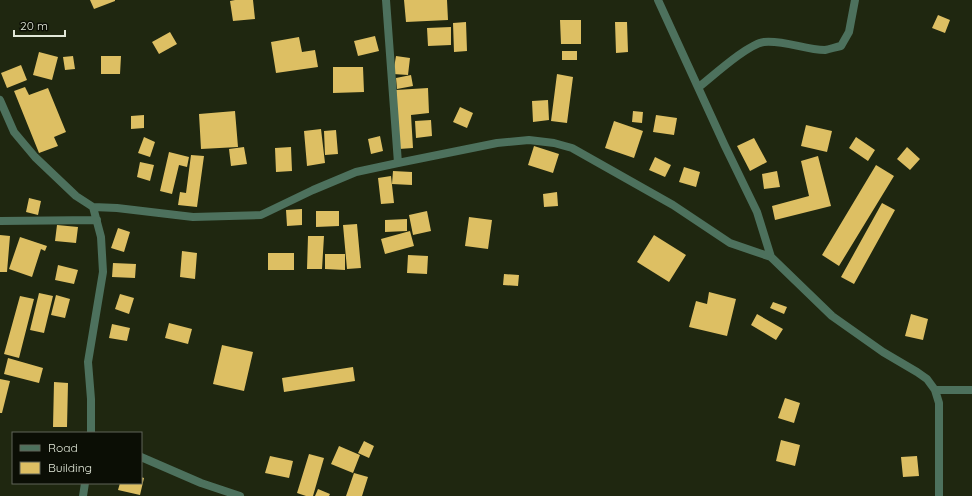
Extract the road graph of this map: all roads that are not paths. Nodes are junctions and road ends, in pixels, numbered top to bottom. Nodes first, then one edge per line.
1 (386, 0) edge
2 (658, 0) edge
3 (666, 0) edge
4 (855, 0) edge
5 (665, 14) junction
6 (699, 88) junction
7 (0, 100) edge
8 (398, 163) junction
9 (93, 207) junction
10 (0, 220) edge
11 (97, 220) junction
12 (770, 257) junction
13 (935, 390) junction
14 (972, 390) edge
15 (92, 432) edge
16 (142, 457) edge
17 (85, 484) edge
18 (83, 496) edge
19 (240, 496) edge
20 (939, 496) edge

1 - 8 street
2 - 5 street
3 - 5 street
4 - 6 street
5 - 6 street
6 - 12 street
7 - 9 street
8 - 9 street
8 - 12 street
9 - 11 street
10 - 11 street
11 - 15 street
12 - 13 street
13 - 14 street
13 - 20 street
16 - 19 street
17 - 18 street

